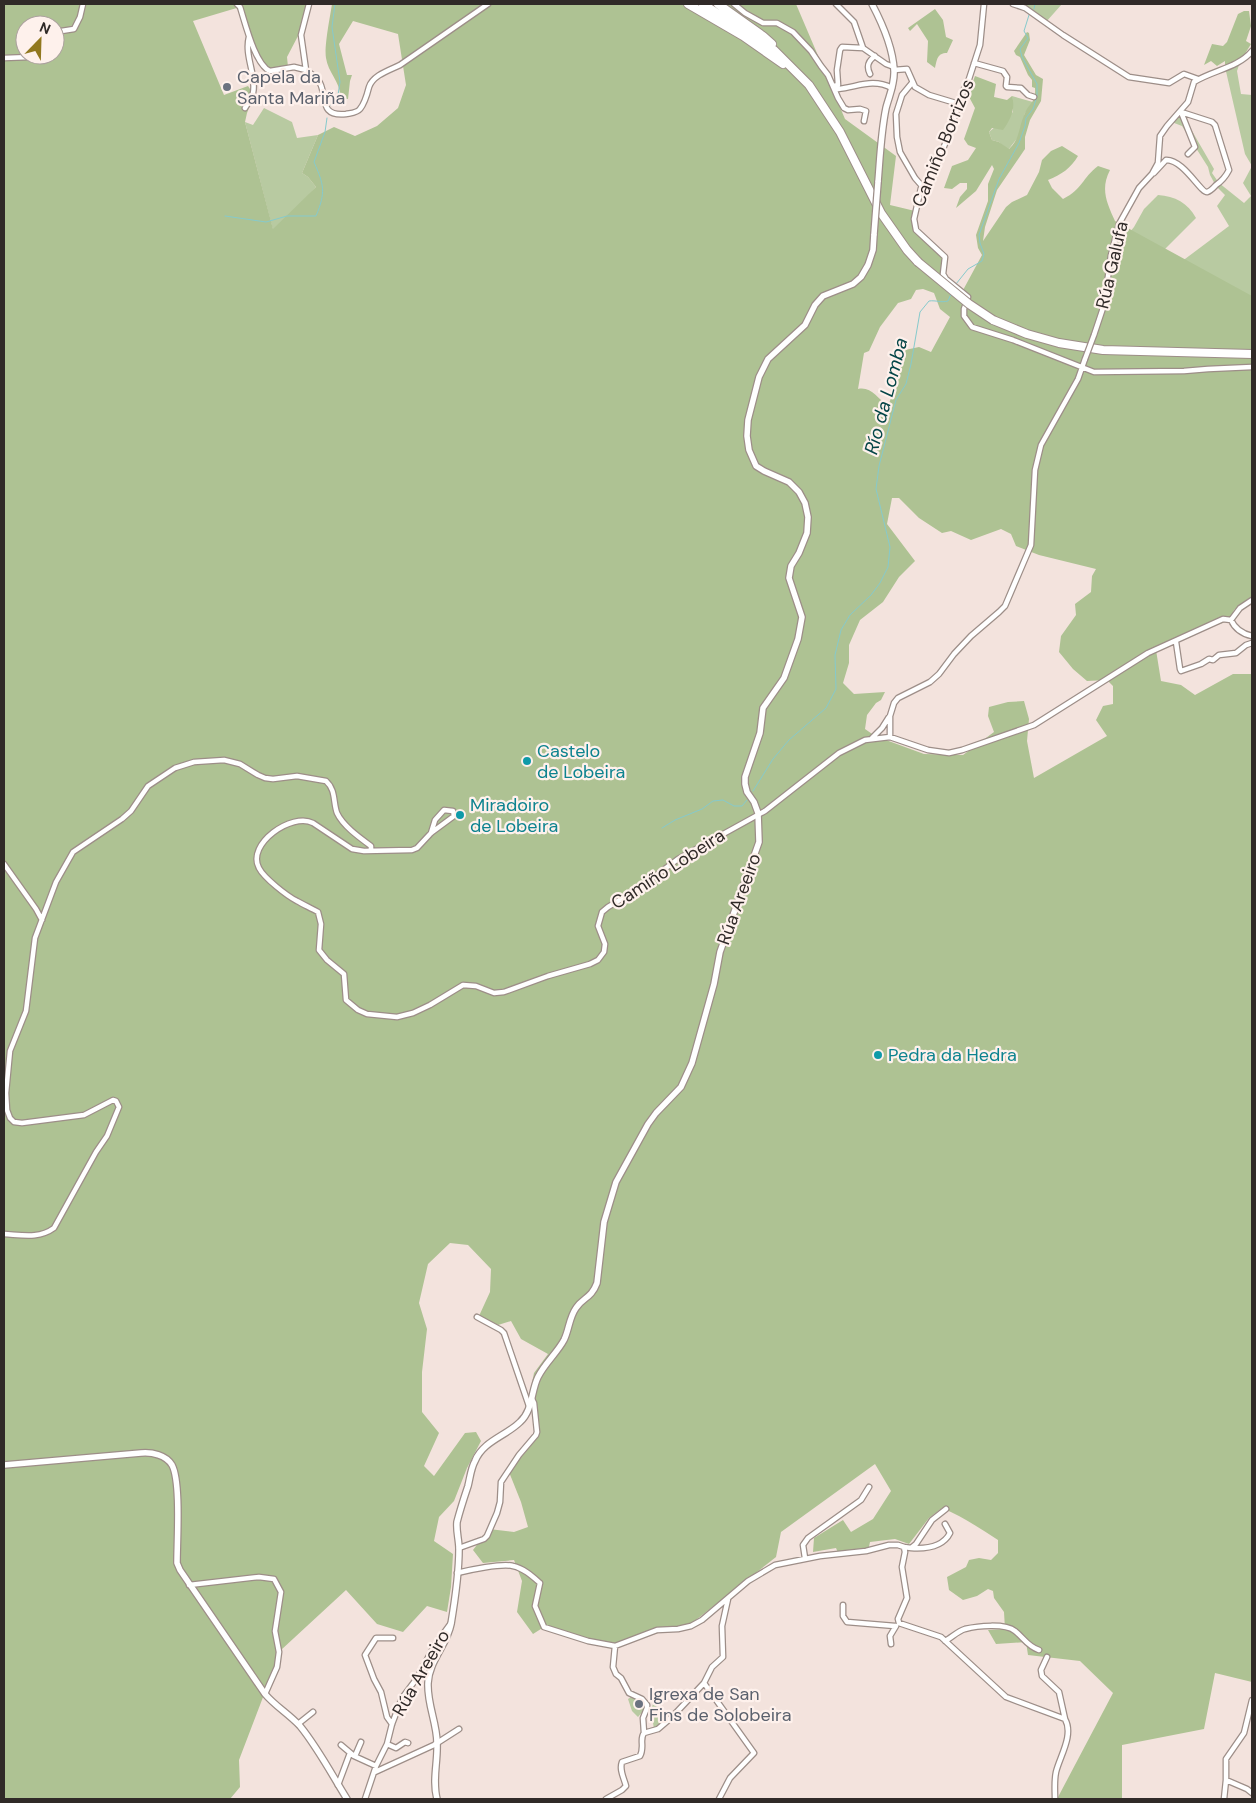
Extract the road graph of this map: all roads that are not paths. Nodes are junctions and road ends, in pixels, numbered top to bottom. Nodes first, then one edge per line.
1 (83, 4) edge
2 (237, 4) edge
3 (309, 4) edge
4 (488, 4) edge
5 (688, 4) edge
6 (702, 4) edge
7 (718, 4) edge
8 (734, 4) edge
9 (836, 4) edge
10 (872, 4) edge
11 (984, 4) edge
12 (1013, 4) edge
13 (65, 30) edge
14 (249, 37) junction
15 (863, 48) junction
16 (1252, 51) edge
17 (876, 56) junction
18 (974, 63) junction
19 (894, 68) junction
20 (306, 70) junction
21 (870, 74) dead end
22 (1198, 79) junction
23 (912, 83) junction
24 (835, 86) junction
25 (892, 88) junction
26 (816, 94) junction
27 (1034, 97) dead end
28 (959, 104) junction
29 (245, 108) dead end
30 (1181, 112) junction
31 (864, 121) dead end
32 (1188, 154) dead end
33 (1152, 174) junction
34 (922, 186) junction
35 (1252, 354) edge
36 (1082, 367) junction
37 (1252, 367) edge
38 (1252, 600) edge
39 (1230, 620) junction
40 (1252, 637) edge
41 (1176, 642) junction
42 (1252, 643) edge
43 (890, 716) junction
44 (872, 738) junction
45 (890, 738) junction
46 (758, 813) junction
47 (431, 833) junction
48 (371, 851) junction
49 (4, 864) edge
50 (42, 920) junction
51 (4, 1234) edge
52 (478, 1317) dead end
53 (532, 1398) junction
54 (529, 1407) junction
55 (4, 1465) edge
56 (869, 1487) dead end
57 (946, 1508) dead end
58 (945, 1524) dead end
59 (904, 1547) junction
60 (459, 1548) junction
61 (911, 1548) junction
62 (805, 1558) junction
63 (457, 1573) junction
64 (189, 1585) junction
65 (728, 1600) junction
66 (843, 1605) dead end
67 (451, 1622) junction
68 (897, 1625) junction
69 (393, 1638) dead end
70 (945, 1641) junction
71 (891, 1644) dead end
72 (615, 1646) junction
73 (1039, 1650) dead end
74 (1047, 1657) dead end
75 (704, 1683) junction
76 (265, 1694) junction
77 (1252, 1700) edge
78 (313, 1712) dead end
79 (1065, 1719) junction
80 (298, 1724) junction
81 (392, 1724) junction
82 (459, 1729) dead end
83 (644, 1733) junction
84 (361, 1742) dead end
85 (408, 1743) dead end
86 (437, 1743) junction
87 (387, 1744) junction
88 (341, 1745) dead end
89 (350, 1753) junction
90 (355, 1756) junction
91 (376, 1766) junction
92 (374, 1772) junction
93 (1226, 1780) junction
94 (338, 1785) junction
95 (1252, 1793) edge
96 (365, 1798) edge
97 (347, 1799) edge
98 (437, 1799) edge
99 (606, 1799) edge
100 (719, 1799) edge
101 (1055, 1799) edge
102 (1224, 1799) edge

1 - 13 street
2 - 14 street
3 - 20 street
4 - 20 street
5 - 26 highway
6 - 26 highway
7 - 26 highway
8 - 24 street
9 - 15 street
10 - 19 street
11 - 18 street, Camiño Borrizos
12 - 22 street
14 - 20 street
14 - 29 street
15 - 17 street
15 - 24 street
16 - 22 street
17 - 19 street
17 - 21 street
18 - 27 street, Camiño Borrizos
18 - 28 street, Camiño Borrizos
19 - 23 street
19 - 25 street, Rúa Areeiro
22 - 30 street, Rúa Galufa
23 - 28 street
23 - 34 street
24 - 25 street
24 - 31 street
25 - 46 street, Rúa Areeiro, bridge
26 - 35 highway, bridge
28 - 34 street, Camiño Borrizos
30 - 32 street
30 - 33 street, Rúa Galufa
30 - 33 street, Rúa Galufa
33 - 36 street, Rúa Galufa, bridge
34 - 36 street, Camiño Borrizos
36 - 37 street, Camiño Borrizos
36 - 43 street, Rúa Galufa
38 - 39 street
39 - 40 street
39 - 41 street
41 - 42 street
41 - 45 street
43 - 44 street, Rúa Galufa
43 - 45 street
44 - 45 street
44 - 46 street
46 - 48 street, Camiño Lobeira
46 - 53 street, Rúa Areeiro
47 - 47 street, Camiño Lobeira
47 - 48 street, Camiño Lobeira
48 - 50 street
49 - 50 street
50 - 51 street
52 - 54 street
53 - 54 street, Rúa Areeiro
53 - 60 street, Rúa Areeiro
54 - 60 street, Rúa Areeiro
55 - 64 street
56 - 62 street
57 - 61 street
58 - 61 street
59 - 61 street
59 - 62 street
59 - 68 street
60 - 63 street, Rúa Areeiro
62 - 65 street
63 - 67 street, Rúa Areeiro
63 - 72 street
64 - 76 street
64 - 76 street
65 - 72 street
65 - 75 street
66 - 68 street
67 - 81 street, Rúa Areeiro
67 - 86 street, Rúa Areeiro
68 - 70 street
68 - 71 street
69 - 81 street, Rúa Areeiro
70 - 73 street
70 - 79 street
72 - 83 street
74 - 79 street
75 - 83 street
75 - 100 street
76 - 80 street
77 - 93 street
78 - 80 street
79 - 101 street
80 - 94 street
81 - 87 street, Rúa Areeiro
82 - 86 street
83 - 99 street
84 - 90 street
85 - 87 street, Rúa Areeiro
86 - 92 street
86 - 98 street, Rúa Areeiro
87 - 91 street, Rúa Areeiro
88 - 89 street
89 - 90 street
89 - 94 street
90 - 91 street
91 - 92 street, Rúa Areeiro
92 - 96 street, Rúa Areeiro
93 - 95 street
93 - 102 street
94 - 97 street

